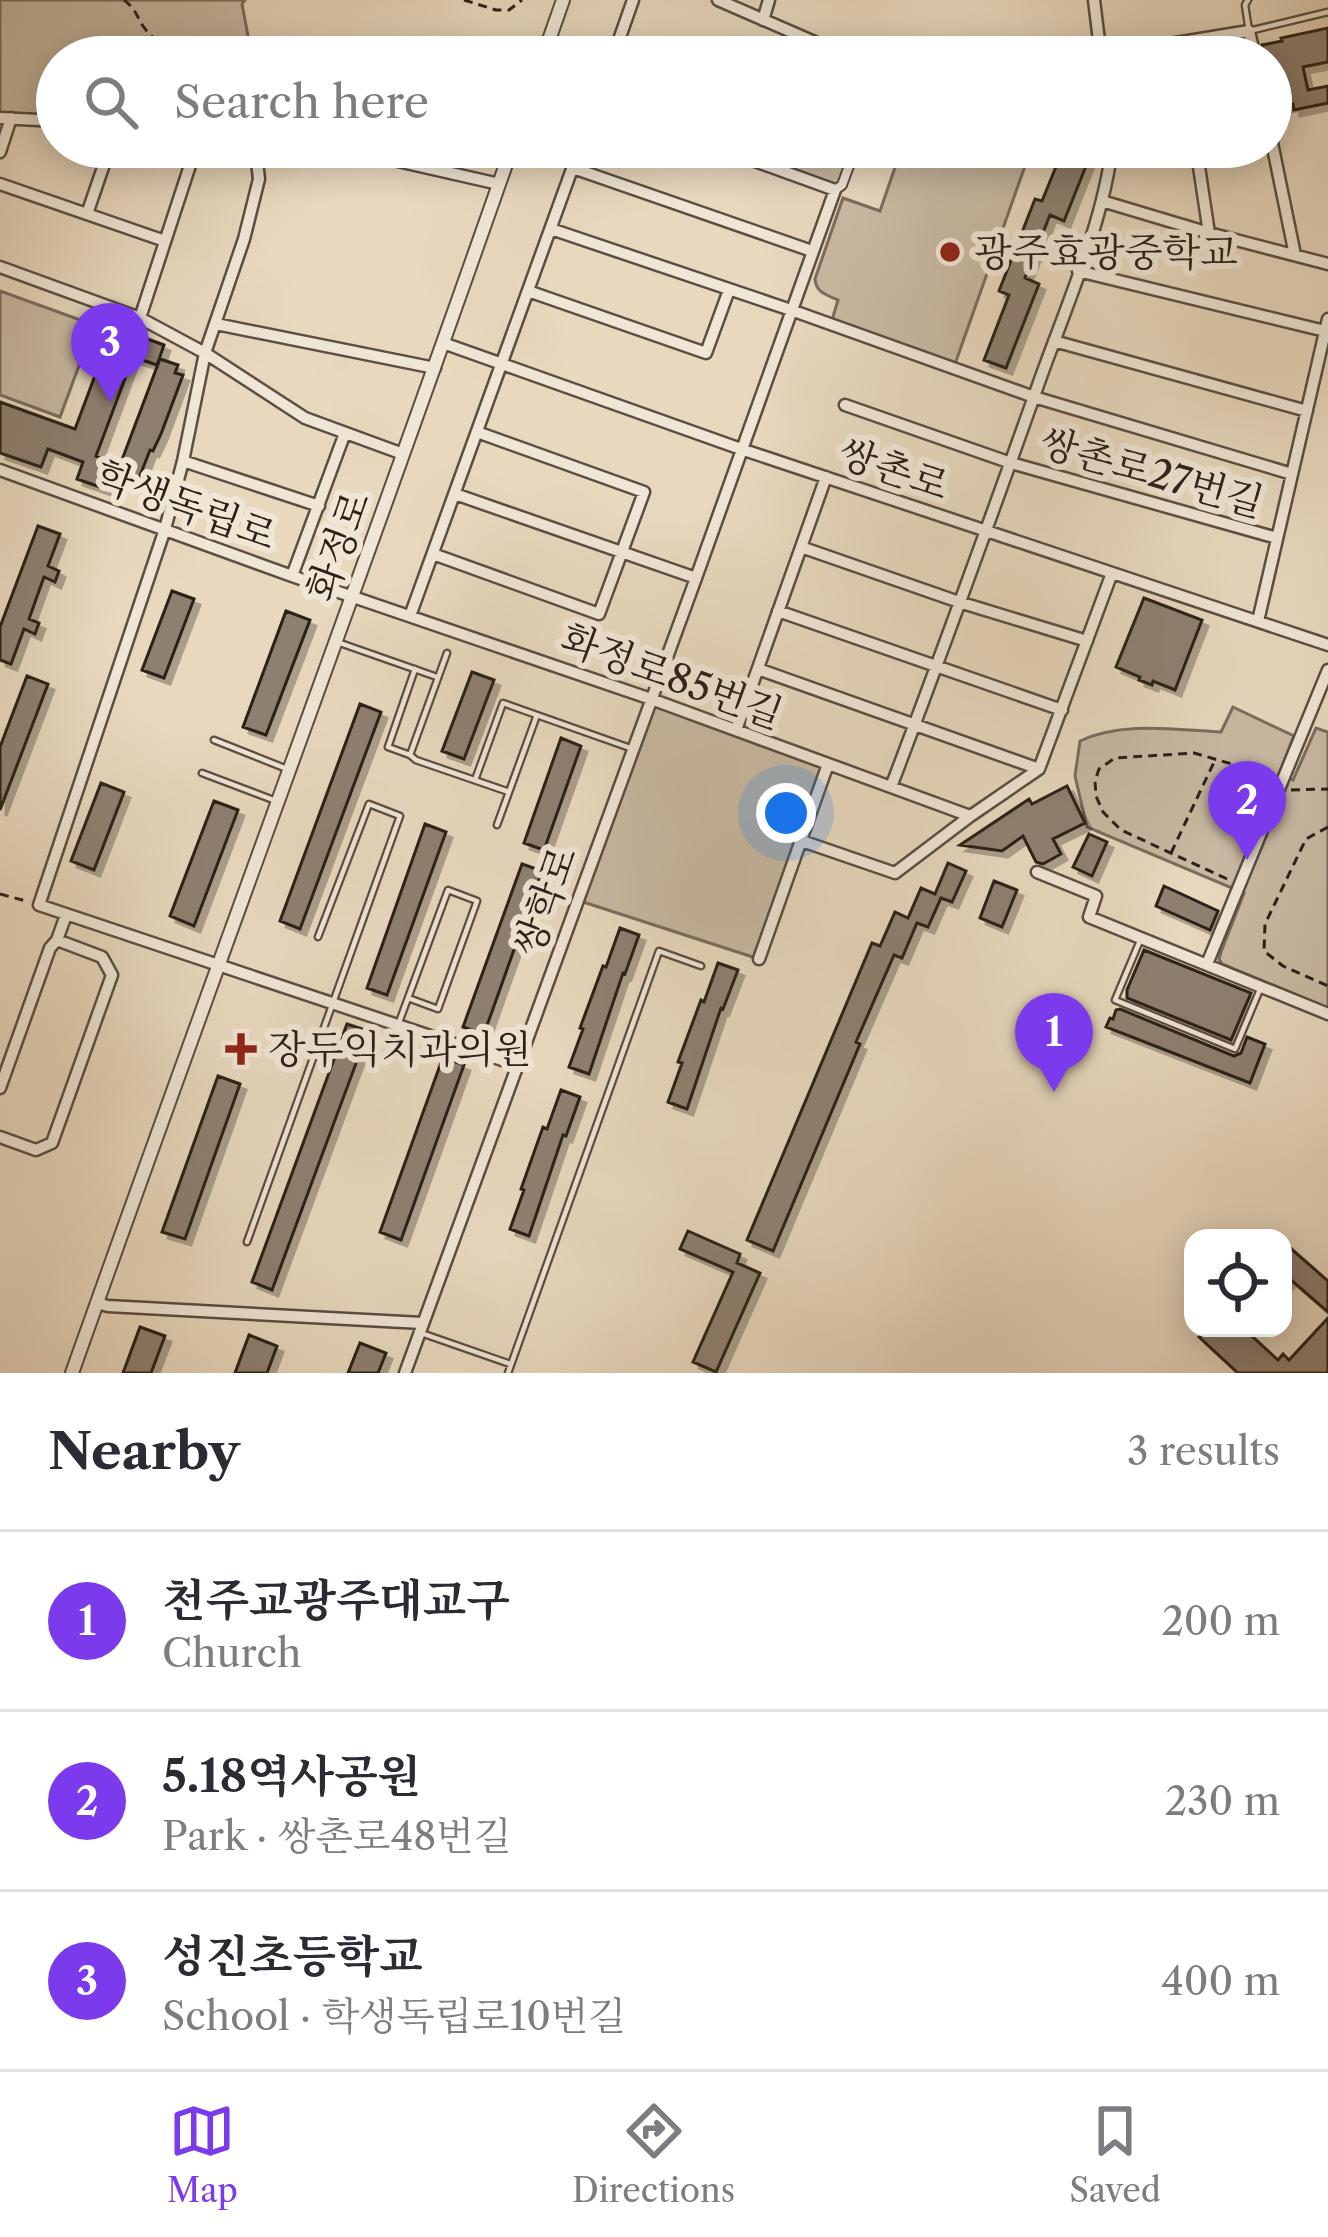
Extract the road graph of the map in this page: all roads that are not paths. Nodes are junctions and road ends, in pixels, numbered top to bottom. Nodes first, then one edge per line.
1 (563, 0) edge
2 (633, 0) edge
3 (718, 0) edge
4 (769, 0) edge
5 (1094, 0) edge
6 (1247, 0) edge
7 (1328, 12) edge
8 (763, 20) junction
9 (1250, 31) junction
10 (550, 36) edge
11 (620, 36) edge
12 (798, 36) edge
13 (1098, 36) edge
14 (1221, 36) edge
15 (1251, 36) edge
16 (6, 118) edge
17 (36, 120) edge
18 (0, 152) edge
19 (103, 168) edge
20 (189, 168) edge
21 (258, 168) edge
22 (428, 168) edge
23 (505, 168) edge
24 (573, 168) joint
25 (774, 168) edge
26 (848, 168) edge
27 (1108, 168) edge
28 (1199, 168) edge
29 (1277, 168) edge
30 (0, 184) edge
31 (499, 184) junction
32 (835, 190) junction
33 (1102, 201) junction
34 (87, 214) junction
35 (551, 229) junction
36 (1209, 233) junction
37 (166, 241) junction
38 (812, 251) junction
39 (1295, 255) junction
40 (1328, 264) edge
41 (0, 267) edge
42 (1078, 271) junction
43 (729, 290) junction
44 (528, 291) junction
45 (791, 310) junction
46 (140, 317) junction
47 (215, 323) junction
48 (1327, 325) edge
49 (1054, 341) junction
50 (443, 343) junction
51 (205, 353) junction
52 (502, 363) junction
53 (435, 368) junction
54 (1034, 397) junction
55 (845, 405) dead end
56 (1307, 411) junction
57 (477, 432) junction
58 (345, 433) junction
59 (742, 449) junction
60 (403, 454) junction
61 (183, 460) junction
62 (1011, 463) junction
63 (0, 470) edge
64 (1292, 474) junction
65 (826, 477) junction
66 (455, 494) junction
67 (319, 506) junction
68 (165, 529) junction
69 (987, 532) junction
70 (1277, 538) junction
71 (801, 547) junction
72 (622, 553) junction
73 (433, 554) junction
74 (1112, 573) junction
75 (292, 576) junction
76 (696, 578) junction
77 (352, 596) junction
78 (959, 602) junction
79 (778, 611) junction
80 (410, 616) junction
81 (1258, 621) junction
82 (335, 641) junction
83 (1088, 641) junction
84 (1328, 645) edge
85 (447, 653) dead end
86 (937, 665) junction
87 (415, 669) junction
88 (758, 669) junction
89 (1328, 670) edge
90 (438, 677) junction
91 (651, 699) junction
92 (1062, 710) junction
93 (537, 715) junction
94 (915, 724) junction
95 (736, 730) junction
96 (214, 740) dead end
97 (633, 749) junction
98 (410, 754) junction
99 (828, 764) junction
100 (287, 769) junction
101 (1039, 769) junction
102 (202, 773) dead end
103 (475, 780) junction
104 (891, 787) junction
105 (509, 792) junction
106 (276, 801) junction
107 (970, 816) junction
108 (496, 825) dead end
109 (799, 840) junction
110 (1037, 872) dead end
111 (66, 915) junction
112 (318, 937) dead end
113 (1141, 939) junction
114 (57, 940) junction
115 (759, 959) dead end
116 (1207, 964) junction
117 (218, 965) junction
118 (701, 966) dead end
119 (1261, 988) junction
120 (408, 998) junction
121 (334, 1004) junction
122 (1328, 1014) edge
123 (398, 1025) junction
124 (517, 1065) junction
125 (0, 1088) edge
126 (0, 1137) edge
127 (248, 1242) dead end
128 (97, 1303) junction
129 (420, 1327) junction
130 (511, 1364) junction
131 (72, 1373) edge
132 (405, 1373) edge
133 (508, 1373) edge

1 - 10 street
2 - 11 street
3 - 8 street
4 - 8 street
5 - 13 street
6 - 9 lane
7 - 9 lane
8 - 12 street
9 - 14 street
9 - 15 street
16 - 17 street
16 - 18 street
19 - 34 street
20 - 37 street
21 - 47 street
22 - 31 street
23 - 31 street, 화정로
24 - 35 street
24 - 38 street
25 - 32 street
26 - 32 street
27 - 33 street, 쌍촌로27번길
28 - 36 street
29 - 39 street
30 - 34 street
31 - 50 street, 화정로
32 - 38 street, 쌍학로
33 - 36 street
33 - 42 street, 쌍촌로27번길
34 - 37 street
35 - 43 street
35 - 44 street
36 - 39 street
37 - 46 street
38 - 45 street, 쌍학로
39 - 40 street
41 - 46 street
42 - 48 street
42 - 49 street, 쌍촌로27번길
43 - 44 street
43 - 45 street
44 - 52 street
45 - 54 street
45 - 59 street, 쌍학로
46 - 51 street
47 - 51 street
47 - 53 street
48 - 56 street
49 - 54 street, 쌍촌로27번길
49 - 56 street
50 - 52 street, 쌍촌로
50 - 53 street, 화정로
51 - 58 street
51 - 61 street
52 - 57 street
52 - 59 street, 쌍촌로
53 - 60 street, 화정로
54 - 62 street, 쌍촌로27번길
54 - 64 street, 쌍촌로27번길
55 - 62 street, 쌍촌로27번길
56 - 64 street
57 - 66 street
57 - 72 street
58 - 60 street
58 - 67 street
59 - 65 street, 쌍촌로
59 - 76 street, 쌍학로
60 - 77 street, 화정로
61 - 67 street
61 - 68 street
62 - 69 street, 쌍촌로27번길
62 - 70 street, 쌍촌로27번길
63 - 68 street, 학생독립로
64 - 70 street
65 - 69 street, 쌍촌로
65 - 71 street
66 - 72 street
66 - 73 street
67 - 75 street
68 - 75 street, 학생독립로
68 - 111 street
69 - 74 street, 쌍촌로
69 - 78 street, 쌍촌로27번길
70 - 81 street
71 - 78 street
71 - 79 street
72 - 73 street
72 - 76 street
73 - 80 street
74 - 81 street, 쌍촌로
74 - 83 street
75 - 77 street, 학생독립로
76 - 91 street, 쌍학로
77 - 80 street, 화정로85번길
77 - 82 street, 화정로
78 - 83 street
78 - 86 street, 쌍촌로27번길
79 - 86 street
79 - 88 street
80 - 91 street, 화정로85번길
81 - 84 street, 쌍촌로
82 - 87 lane
82 - 100 street, 화정로
83 - 92 street
85 - 90 lane
86 - 92 street
86 - 94 street, 쌍촌로27번길
87 - 90 lane
87 - 98 lane
88 - 94 street
88 - 95 street
89 - 116 street
90 - 98 lane
91 - 95 street, 화정로85번길
91 - 97 street, 쌍학로
92 - 101 street
93 - 97 lane
93 - 103 lane
93 - 105 lane
94 - 101 street
94 - 104 street, 쌍촌로27번길
95 - 99 street, 화정로85번길
96 - 100 lane
97 - 124 street, 쌍학로
98 - 103 lane
99 - 104 street, 화정로85번길
99 - 109 street
100 - 106 street, 화정로
101 - 107 street
102 - 106 lane
103 - 105 lane
104 - 107 street, 화정로85번길
105 - 108 lane
106 - 117 street, 화정로
107 - 109 street
109 - 115 street
110 - 113 street
111 - 114 street
111 - 117 street
112 - 121 lane
113 - 116 street
113 - 119 lane
114 - 125 street
114 - 126 street
116 - 119 street
117 - 121 street
117 - 128 street, 화정로
118 - 130 lane
119 - 122 street
120 - 120 lane
120 - 123 lane
121 - 123 street
121 - 127 lane
123 - 124 street
124 - 129 street, 쌍학로
128 - 129 street
128 - 131 street, 화정로
129 - 130 lane
129 - 132 street, 쌍학로
130 - 133 lane

